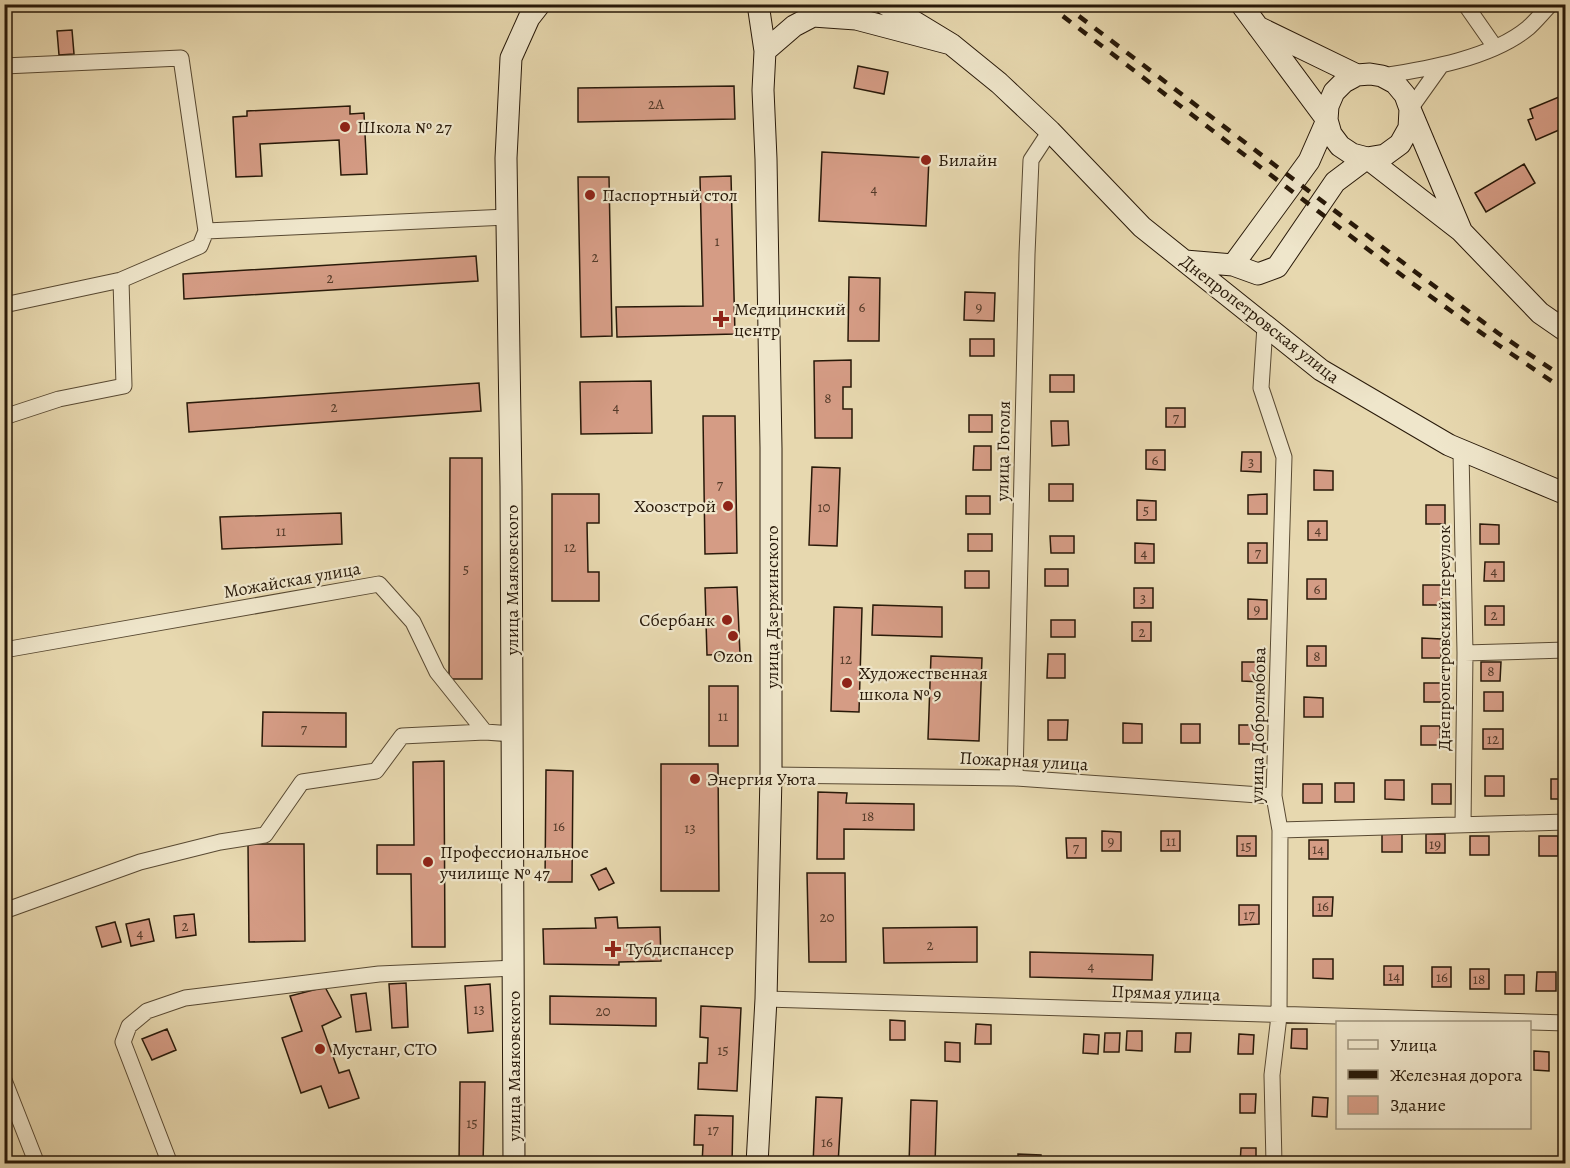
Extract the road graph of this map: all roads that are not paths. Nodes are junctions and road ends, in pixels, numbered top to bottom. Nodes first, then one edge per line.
1 (540, 4) edge
2 (759, 4) edge
3 (885, 4) edge
4 (1241, 4) edge
5 (1465, 4) edge
6 (1551, 4) edge
7 (1255, 26) junction
8 (951, 44) junction
9 (1494, 48) junction
10 (765, 51) junction
11 (4, 66) edge
12 (1440, 67) junction
13 (1357, 75) junction
14 (1382, 76) junction
15 (1410, 109) junction
16 (1327, 120) junction
17 (1050, 131) junction
18 (1367, 158) junction
19 (507, 217) junction
20 (206, 231) junction
21 (1461, 231) junction
22 (1185, 261) junction
23 (1233, 265) junction
24 (121, 280) junction
25 (4, 305) edge
26 (1265, 326) junction
27 (1566, 331) edge
28 (4, 417) edge
29 (1461, 451) junction
30 (1566, 494) edge
31 (4, 650) edge
32 (1566, 651) edge
33 (1465, 653) junction
34 (485, 732) junction
35 (512, 734) junction
36 (771, 775) junction
37 (1015, 778) junction
38 (1274, 796) junction
39 (1566, 822) edge
40 (1463, 825) junction
41 (1280, 830) junction
42 (4, 911) edge
43 (513, 968) junction
44 (766, 999) junction
45 (1279, 1016) junction
46 (1484, 1021) edge
47 (1531, 1022) edge
48 (1566, 1023) edge
49 (4, 1080) edge
50 (11, 1112) edge
51 (37, 1164) edge
52 (170, 1164) edge
53 (514, 1164) edge
54 (757, 1164) edge
55 (1274, 1164) edge

1 - 19 main road, улица Маяковского
2 - 10 main road, улица Дзержинского
3 - 8 main road
4 - 7 main road
5 - 9 street
6 - 9 street
7 - 13 main road
7 - 16 main road
8 - 10 main road
8 - 17 main road, Днепропетровская улица
9 - 12 street
10 - 36 main road, улица Дзержинского
11 - 20 street
12 - 14 street
12 - 15 street
13 - 14 main road
13 - 16 main road
14 - 15 main road
15 - 18 main road
15 - 21 main road
16 - 18 main road
16 - 23 main road
17 - 22 main road, Днепропетровская улица
17 - 37 street, улица Гоголя
18 - 21 main road
18 - 23 main road
19 - 20 street
19 - 35 main road, улица Маяковского
20 - 24 street
21 - 27 main road
22 - 23 main road
22 - 26 main road, Днепропетровская улица
24 - 25 street
24 - 28 street
26 - 29 main road, Днепропетровская улица
26 - 38 street, улица Добролюбова
29 - 30 main road, Днепропетровская улица
29 - 33 street, Днепропетровский переулок
31 - 34 street, Можайская улица
32 - 33 street
33 - 40 street, Днепропетровский переулок
34 - 35 street
34 - 42 street
35 - 43 main road, улица Маяковского
36 - 37 street, Пожарная улица
36 - 44 main road, улица Дзержинского
37 - 38 street, Пожарная улица
38 - 41 street, улица Добролюбова
39 - 40 street
40 - 41 street
41 - 45 street, улица Добролюбова
43 - 52 street
43 - 53 main road, улица Маяковского
44 - 45 street, Прямая улица
44 - 54 main road, улица Дзержинского
45 - 46 street, Прямая улица
45 - 55 street, улица Добролюбова
47 - 48 street, Прямая улица
49 - 50 street
50 - 51 street

